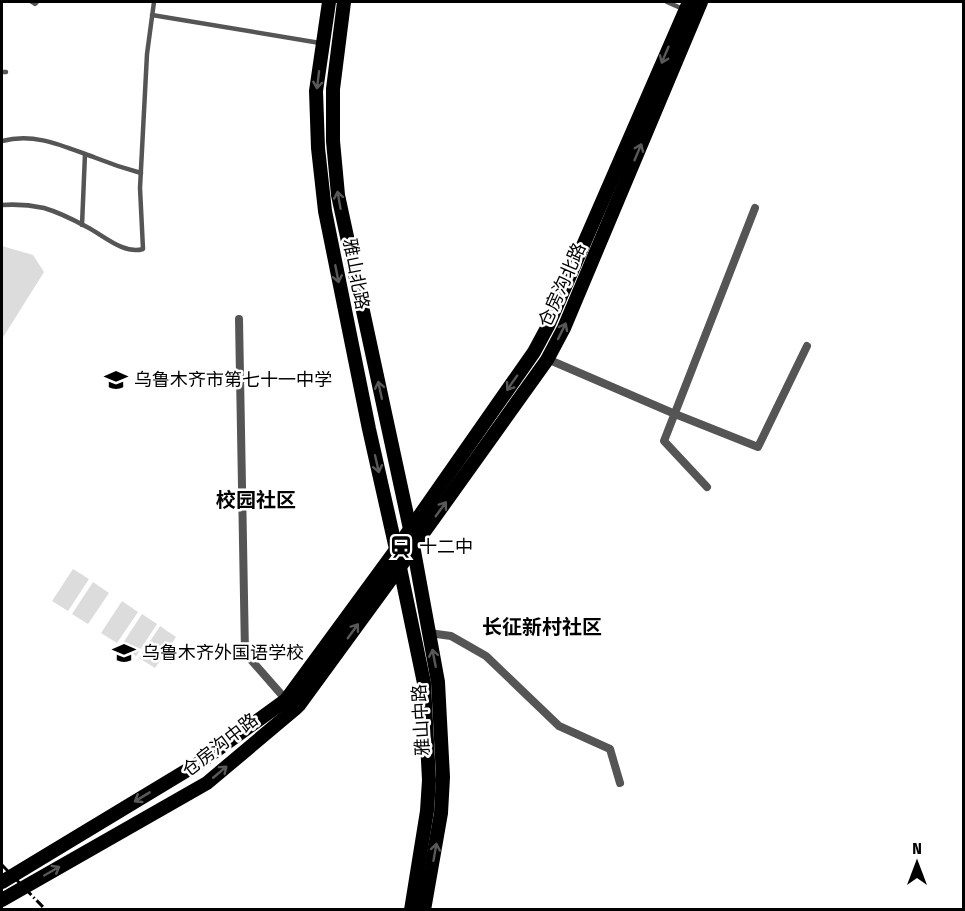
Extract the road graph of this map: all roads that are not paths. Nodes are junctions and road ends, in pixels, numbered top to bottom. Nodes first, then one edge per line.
1 (32, 2) edge
2 (37, 2) edge
3 (154, 2) edge
4 (329, 2) edge
5 (344, 2) edge
6 (667, 2) edge
7 (701, 2) edge
8 (687, 6) edge
9 (152, 15) junction
10 (322, 44) junction
11 (2, 141) edge
12 (85, 154) junction
13 (141, 173) junction
14 (2, 206) edge
15 (754, 208) dead end
16 (82, 225) junction
17 (239, 319) dead end
18 (807, 346) dead end
19 (534, 352) junction
20 (547, 360) junction
21 (675, 414) junction
22 (707, 487) dead end
23 (405, 548) junction
24 (429, 633) junction
25 (290, 705) junction
26 (620, 783) dead end
27 (2, 882) edge
28 (2, 900) edge
29 (411, 909) edge
30 (424, 909) edge

1 - 2 lane
3 - 9 lane
4 - 10 main road, 雅山北路
23 -> 5 main road, 雅山北路
6 - 8 lane
20 -> 7 main road, 仓房沟北路
8 -> 19 main road, 仓房沟北路
9 - 10 lane
9 - 13 lane
10 -> 23 main road, 雅山北路
11 - 12 lane
12 - 13 lane
12 - 16 lane
13 - 16 lane
14 - 16 lane
15 - 21 street
17 - 25 street
18 - 21 street
19 - 20 street
19 -> 23 main road, 仓房沟北路
20 - 21 street
23 -> 20 main road, 仓房沟北路
21 - 22 street
23 - 24 main road, 雅山中路
23 - 25 main road, 仓房沟中路
23 - 29 main road, 雅山中路
24 - 26 street
30 -> 24 main road, 雅山中路
25 -> 27 main road, 仓房沟中路
28 -> 25 main road, 仓房沟中路

